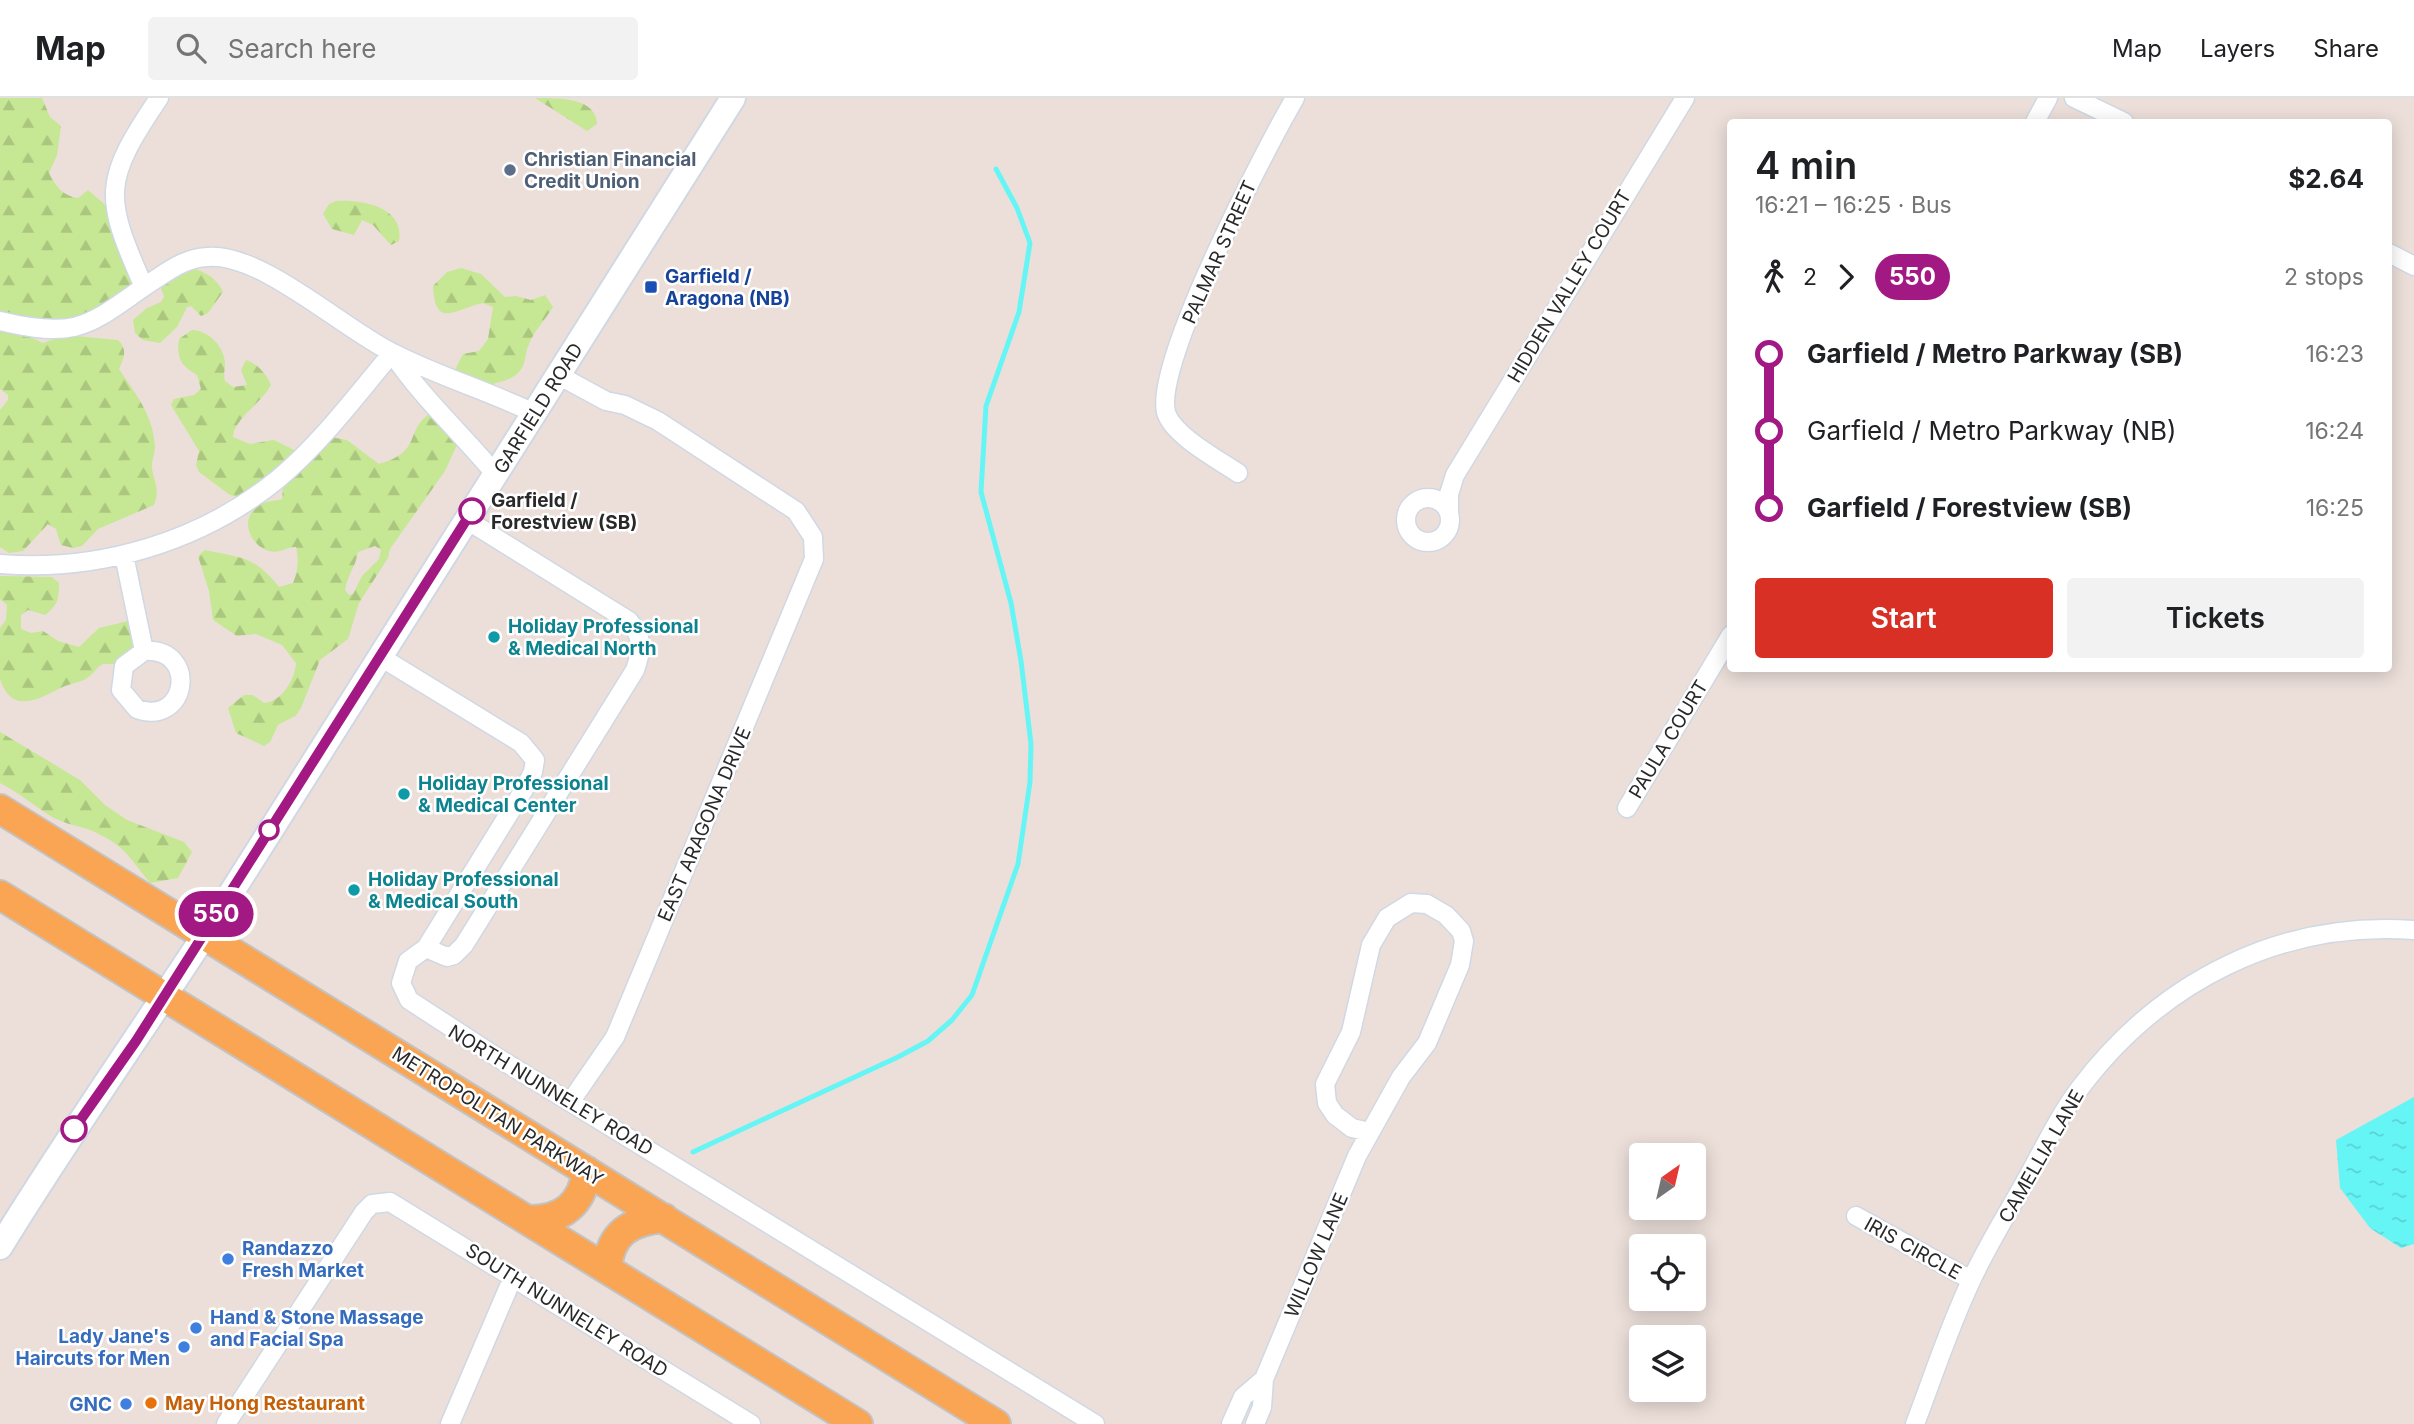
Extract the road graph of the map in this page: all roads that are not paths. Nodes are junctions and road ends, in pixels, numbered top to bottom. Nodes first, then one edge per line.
1 (159, 98) edge
2 (733, 98) edge
3 (1296, 98) edge
4 (1685, 98) edge
5 (2048, 98) edge
6 (2074, 98) edge
7 (2037, 119) edge
8 (2118, 119) edge
9 (2392, 255) edge
10 (2414, 266) edge
11 (144, 287) junction
12 (0, 321) edge
13 (392, 353) junction
14 (558, 375) junction
15 (534, 413) junction
16 (1238, 473) dead end
17 (496, 475) junction
18 (1455, 475) junction
19 (1425, 498) junction
20 (1449, 512) junction
21 (467, 520) junction
22 (124, 555) junction
23 (0, 564) edge
24 (1727, 642) edge
25 (144, 652) dead end
26 (379, 656) junction
27 (1627, 808) dead end
28 (0, 809) edge
29 (0, 831) edge
30 (85, 861) junction
31 (0, 895) edge
32 (2414, 930) edge
33 (204, 936) junction
34 (426, 948) junction
35 (164, 996) junction
36 (571, 1101) junction
37 (1370, 1132) junction
38 (587, 1171) junction
39 (1856, 1216) dead end
40 (664, 1218) junction
41 (529, 1220) junction
42 (0, 1247) edge
43 (607, 1269) junction
44 (513, 1277) junction
45 (1971, 1280) junction
46 (1264, 1379) junction
47 (226, 1424) edge
48 (450, 1424) edge
49 (751, 1424) edge
50 (858, 1424) edge
51 (996, 1424) edge
52 (1095, 1424) edge
53 (1231, 1424) edge
54 (1255, 1424) edge
55 (1915, 1424) edge

1 - 11 street
2 - 14 main road, GARFIELD ROAD
3 - 16 street, PALMAR STREET
4 - 18 street, HIDDEN VALLEY COURT
5 - 7 street
6 - 8 street
9 - 10 street
11 - 12 street
11 - 13 street
13 - 15 street
13 - 17 street
13 - 22 street
14 - 15 main road, GARFIELD ROAD
14 - 36 street, EAST ARAGONA DRIVE
15 - 17 main road, GARFIELD ROAD
17 - 21 main road, GARFIELD ROAD
18 - 19 street, HIDDEN VALLEY COURT
18 - 20 street, HIDDEN VALLEY COURT
19 - 20 street
19 - 20 street, HIDDEN VALLEY COURT
21 - 26 main road, GARFIELD ROAD
21 - 34 street
22 - 23 street
22 - 25 street
24 - 27 street, PAULA COURT
26 - 33 main road, GARFIELD ROAD
26 - 34 street, NORTH NUNNELEY ROAD
28 - 30 main road, METROPOLITAN PARKWAY
29 - 30 main road
30 - 33 main road, METROPOLITAN PARKWAY
31 - 35 main road
32 - 45 street, CAMELLIA LANE
33 - 35 main road, GARFIELD ROAD
33 - 38 main road, METROPOLITAN PARKWAY
34 - 36 street, NORTH NUNNELEY ROAD
35 - 41 main road
35 - 42 main road, GARFIELD ROAD
36 - 52 street, NORTH NUNNELEY ROAD
37 - 37 street, WILLOW LANE
37 - 46 street, WILLOW LANE
38 - 40 main road, METROPOLITAN PARKWAY
38 - 41 main road
39 - 45 street, IRIS CIRCLE
40 - 43 main road
40 - 51 main road, METROPOLITAN PARKWAY
41 - 43 main road
43 - 50 main road
44 - 47 street, SOUTH NUNNELEY ROAD
44 - 48 street
44 - 49 street, SOUTH NUNNELEY ROAD
45 - 55 street, CAMELLIA LANE
46 - 53 street, WILLOW LANE
46 - 54 street, WILLOW LANE

